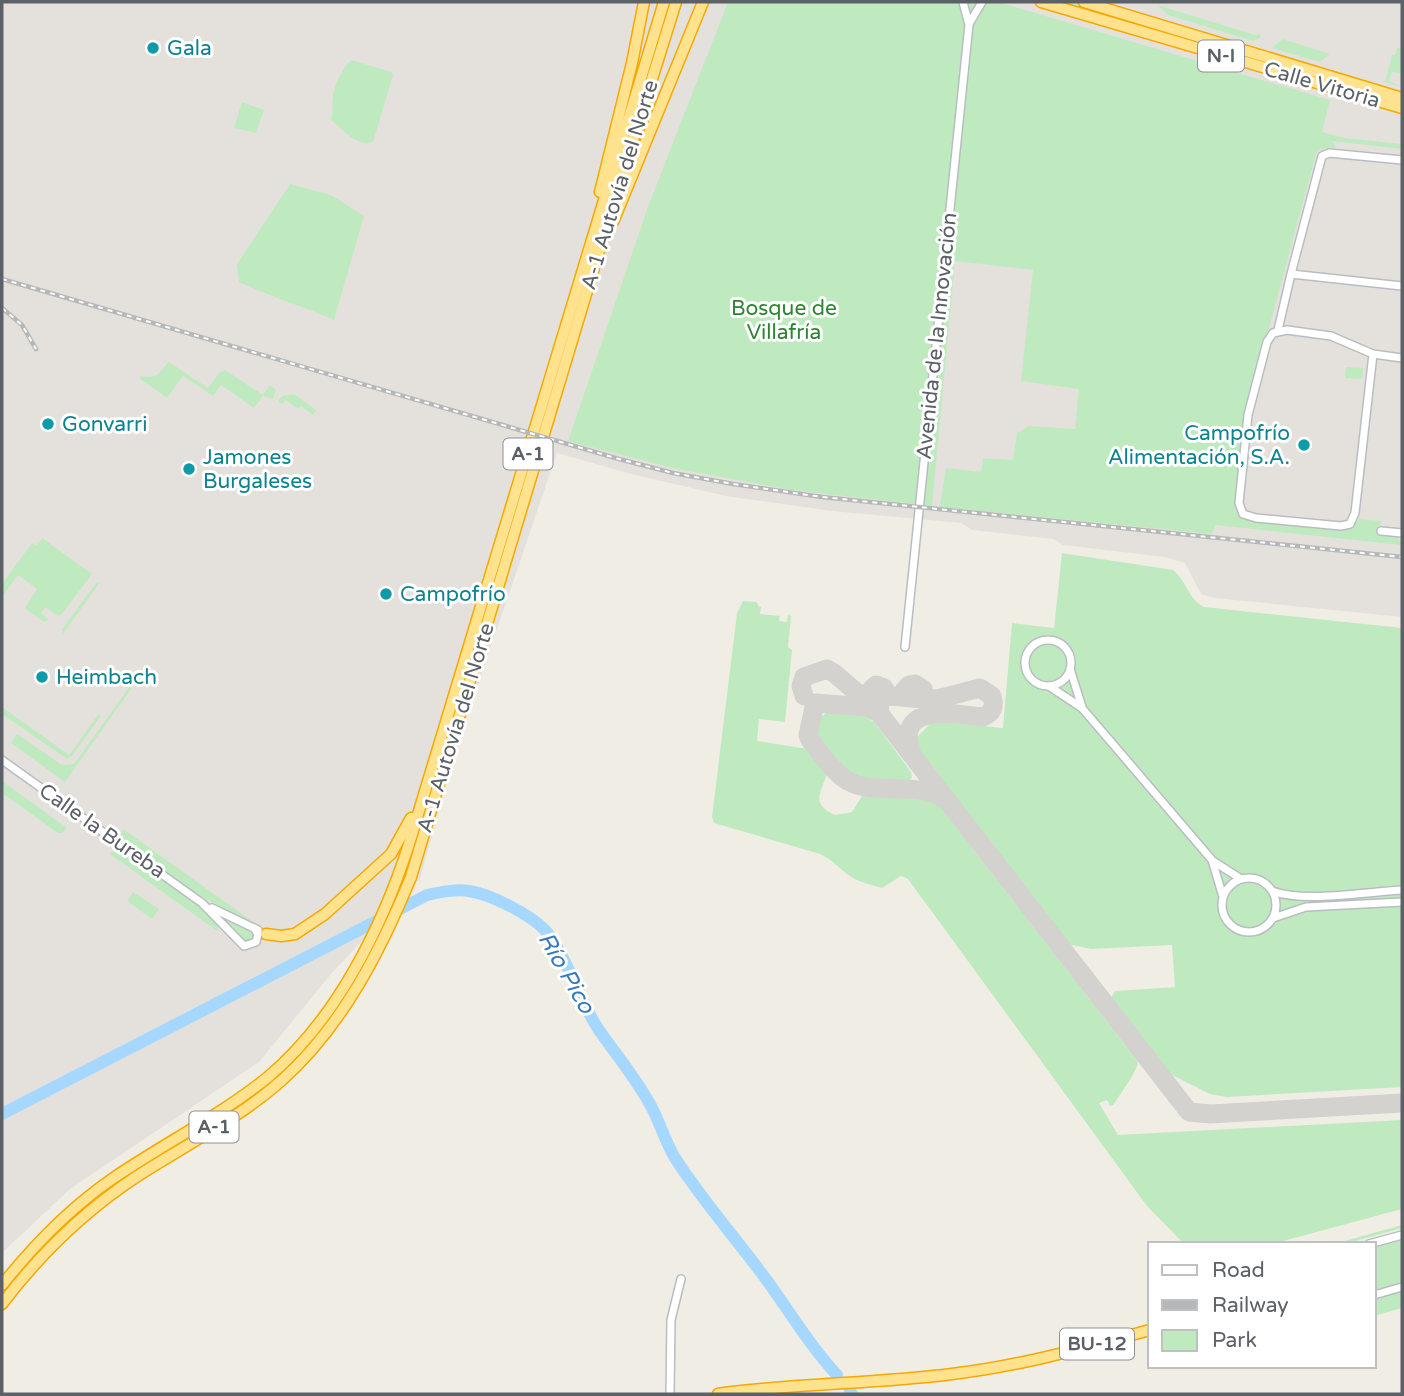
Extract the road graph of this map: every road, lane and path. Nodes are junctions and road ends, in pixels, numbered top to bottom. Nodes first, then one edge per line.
1 (643, 2) edge
2 (664, 2) edge
3 (676, 2) edge
4 (703, 2) edge
5 (963, 2) edge
6 (982, 2) edge
7 (1041, 2) edge
8 (1084, 2) edge
9 (968, 25) junction
10 (1402, 98) edge
11 (1402, 108) edge
12 (1402, 160) edge
13 (1291, 274) junction
14 (1402, 286) edge
15 (585, 298) junction
16 (571, 309) junction
17 (1278, 330) junction
18 (1373, 354) junction
19 (1402, 358) edge
20 (1381, 531) dead end
21 (1402, 533) edge
22 (905, 647) dead end
23 (463, 666) junction
24 (1070, 669) junction
25 (1049, 686) junction
26 (1082, 708) junction
27 (2, 760) edge
28 (1212, 860) junction
29 (1241, 879) junction
30 (1402, 890) edge
31 (1272, 891) junction
32 (1223, 897) junction
33 (1402, 902) edge
34 (202, 903) junction
35 (1273, 918) junction
36 (254, 928) junction
37 (266, 934) joint
38 (1402, 1235) edge
39 (1376, 1242) edge
40 (36, 1244) junction
41 (37, 1260) junction
42 (2, 1275) edge
43 (681, 1279) dead end
44 (2, 1285) edge
45 (1402, 1287) edge
46 (1376, 1294) edge
47 (2, 1304) edge
48 (2, 1314) edge
49 (1148, 1331) edge
50 (670, 1394) edge
51 (718, 1394) edge

1 - 16 highway
2 - 16 highway, A-1 Autovía del Norte / A-1
3 - 15 highway, A-1 Autovía del Norte / A-1
4 - 15 highway, A-1
5 - 9 street, Avenida de la Innovación
6 - 9 street, Avenida de la Innovación
7 - 11 highway, Calle Vitoria / N-I
8 - 10 highway, Calle Vitoria / N-I
9 - 22 street, Avenida de la Innovación
12 - 13 street
13 - 14 street
13 - 17 street
15 - 41 highway, A-1 Autovía del Norte / A-1
16 - 23 highway, A-1 Autovía del Norte / A-1
17 - 18 street
17 - 18 street
18 - 19 street
20 - 21 street
23 - 37 highway
23 - 40 highway, A-1 Autovía del Norte / A-1
24 - 25 street
24 - 25 street
24 - 26 street
25 - 26 street
26 - 28 street
27 - 34 street, Calle la Bureba
28 - 29 street
28 - 32 street
29 - 31 street
29 - 32 street
30 - 31 street
31 - 35 street
32 - 35 street
33 - 35 street
34 - 36 street, Calle la Bureba
34 - 36 street, Calle la Bureba
36 - 37 street, Calle la Bureba
38 - 39 street
40 - 42 highway
40 - 44 highway, A-1 Autovía del Norte / A-1
41 - 47 highway, A-1 Autovía del Norte / A-1
41 - 48 highway
43 - 50 street
45 - 46 street
49 - 51 highway, BU-12

